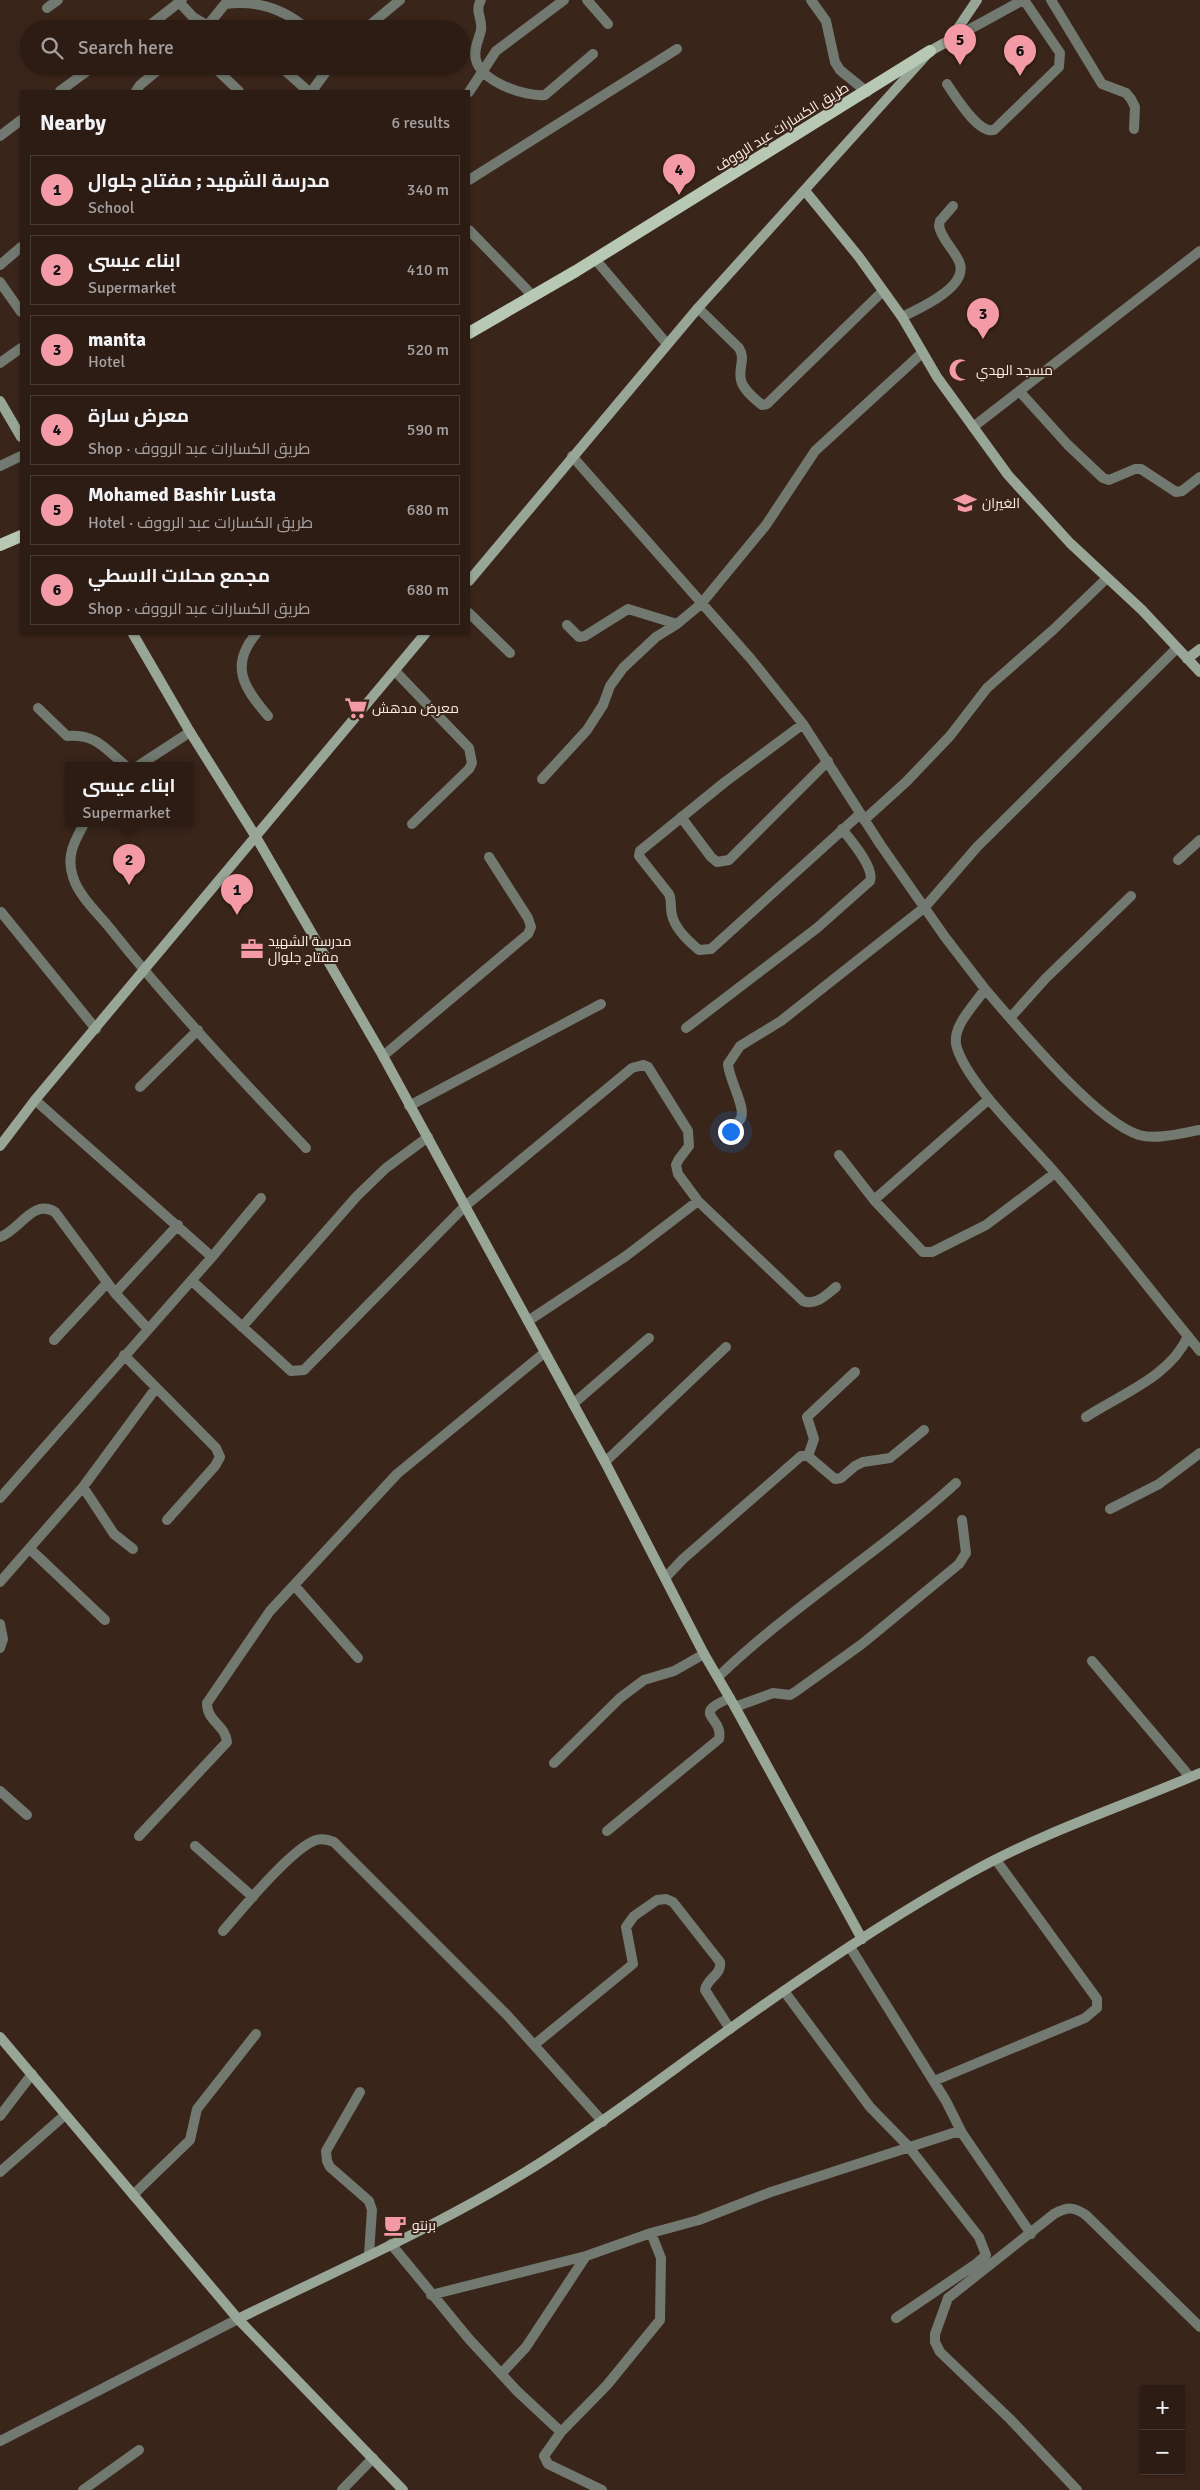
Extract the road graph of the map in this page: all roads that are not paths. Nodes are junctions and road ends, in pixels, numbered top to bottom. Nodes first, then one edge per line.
1 (58, 0) edge
2 (400, 0) edge
3 (481, 0) edge
4 (564, 0) edge
5 (587, 0) edge
6 (811, 0) edge
7 (977, 0) edge
8 (1024, 0) edge
9 (1051, 0) edge
10 (181, 2) edge
11 (47, 8) dead end
12 (158, 20) edge
13 (198, 20) edge
14 (215, 20) edge
15 (294, 20) edge
16 (376, 20) edge
17 (608, 24) dead end
18 (950, 40) junction
19 (677, 49) dead end
20 (930, 52) junction
21 (593, 54) dead end
22 (483, 71) junction
23 (82, 75) edge
24 (152, 75) edge
25 (223, 75) edge
26 (290, 75) edge
27 (324, 75) edge
28 (947, 84) dead end
29 (61, 90) edge
30 (137, 90) edge
31 (238, 90) edge
32 (307, 90) edge
33 (313, 90) edge
34 (470, 90) edge
35 (866, 92) junction
36 (20, 121) edge
37 (1134, 129) dead end
38 (0, 136) edge
39 (470, 179) edge
40 (806, 192) junction
41 (953, 206) dead end
42 (470, 231) edge
43 (20, 248) edge
44 (1200, 251) edge
45 (595, 259) junction
46 (0, 265) edge
47 (0, 282) edge
48 (883, 291) junction
49 (532, 296) junction
50 (698, 308) junction
51 (20, 310) edge
52 (902, 317) junction
53 (470, 332) edge
54 (667, 344) junction
55 (20, 349) edge
56 (922, 353) junction
57 (0, 363) edge
58 (1020, 393) junction
59 (0, 401) edge
60 (973, 428) junction
61 (20, 435) edge
62 (20, 456) edge
63 (572, 456) junction
64 (0, 466) edge
65 (1200, 477) edge
66 (20, 536) edge
67 (0, 545) edge
68 (1107, 578) junction
69 (470, 580) edge
70 (701, 604) junction
71 (470, 614) edge
72 (677, 624) junction
73 (567, 625) dead end
74 (134, 635) edge
75 (255, 635) edge
76 (424, 635) edge
77 (1176, 649) junction
78 (1200, 649) edge
79 (510, 653) dead end
80 (1187, 659) junction
81 (395, 671) junction
82 (1200, 672) edge
83 (38, 708) dead end
84 (268, 716) dead end
85 (803, 724) junction
86 (190, 732) junction
87 (828, 760) junction
88 (121, 762) edge
89 (144, 762) edge
90 (542, 779) dead end
91 (681, 817) junction
92 (862, 817) junction
93 (412, 824) dead end
94 (82, 827) edge
95 (842, 829) junction
96 (256, 837) junction
97 (1200, 840) edge
98 (489, 857) dead end
99 (1178, 860) dead end
100 (1131, 896) dead end
101 (925, 907) junction
102 (1, 912) edge
103 (145, 972) junction
104 (985, 989) junction
105 (601, 1004) dead end
106 (1010, 1018) junction
107 (686, 1028) dead end
108 (96, 1029) junction
109 (198, 1030) junction
110 (383, 1056) junction
111 (140, 1087) dead end
112 (989, 1099) junction
113 (35, 1100) junction
114 (409, 1106) junction
115 (1200, 1130) edge
116 (725, 1136) dead end
117 (428, 1137) junction
118 (0, 1146) edge
119 (306, 1148) dead end
120 (839, 1155) dead end
121 (1055, 1173) junction
122 (261, 1198) dead end
123 (874, 1200) junction
124 (698, 1201) junction
125 (464, 1207) junction
126 (178, 1225) junction
127 (0, 1237) edge
128 (212, 1257) junction
129 (192, 1281) junction
130 (107, 1283) junction
131 (836, 1287) dead end
132 (115, 1293) junction
133 (528, 1321) junction
134 (242, 1327) junction
135 (148, 1329) junction
136 (1188, 1336) junction
137 (649, 1338) dead end
138 (54, 1340) dead end
139 (726, 1347) dead end
140 (1200, 1351) edge
141 (544, 1353) junction
142 (124, 1355) junction
143 (855, 1372) dead end
144 (156, 1388) junction
145 (573, 1404) junction
146 (1086, 1417) dead end
147 (924, 1430) dead end
148 (1200, 1452) edge
149 (808, 1456) junction
150 (605, 1462) junction
151 (956, 1483) dead end
152 (83, 1487) junction
153 (0, 1498) edge
154 (1110, 1510) dead end
155 (166, 1520) dead end
156 (962, 1520) dead end
157 (30, 1549) junction
158 (132, 1550) dead end
159 (665, 1578) junction
160 (0, 1582) edge
161 (294, 1585) junction
162 (105, 1620) dead end
163 (0, 1624) edge
164 (0, 1648) edge
165 (704, 1654) junction
166 (358, 1658) dead end
167 (1092, 1661) dead end
168 (718, 1677) junction
169 (730, 1698) junction
170 (735, 1707) junction
171 (554, 1762) dead end
172 (1200, 1773) edge
173 (1190, 1778) junction
174 (0, 1792) edge
175 (27, 1815) dead end
176 (607, 1831) dead end
177 (139, 1836) dead end
178 (195, 1846) dead end
179 (996, 1860) junction
180 (253, 1897) junction
181 (223, 1931) dead end
182 (862, 1939) junction
183 (850, 1947) junction
184 (784, 1991) junction
185 (730, 2029) junction
186 (256, 2034) dead end
187 (0, 2037) edge
188 (534, 2045) junction
189 (32, 2074) junction
190 (934, 2081) junction
191 (360, 2092) dead end
192 (65, 2115) junction
193 (0, 2116) edge
194 (603, 2122) junction
195 (962, 2133) junction
196 (908, 2146) junction
197 (0, 2172) edge
198 (132, 2195) junction
199 (651, 2233) junction
200 (1031, 2234) junction
201 (391, 2244) junction
202 (369, 2254) junction
203 (586, 2256) junction
204 (431, 2295) junction
205 (896, 2318) dead end
206 (238, 2319) junction
207 (1200, 2327) edge
208 (501, 2374) junction
209 (562, 2432) junction
210 (0, 2441) edge
211 (140, 2450) dead end
212 (373, 2458) junction
213 (83, 2490) edge
214 (342, 2490) edge
215 (403, 2490) edge
216 (602, 2490) edge
217 (1077, 2490) edge

1 - 11 street
2 - 16 street
3 - 22 street
4 - 22 street
5 - 17 street
6 - 35 street
7 - 18 street
8 - 18 street
8 - 28 street
9 - 37 street
10 - 12 street
10 - 13 street
14 - 15 street
18 - 20 street
19 - 39 street
20 - 35 main road, طريق الكسارات عبد الرووف
20 - 40 street
21 - 22 street
22 - 34 street
23 - 29 street
24 - 30 street
25 - 31 street
26 - 32 street
27 - 33 street
35 - 45 main road, طريق الكسارات عبد الرووف
36 - 38 street
40 - 48 street
40 - 50 street
41 - 52 street
42 - 49 street
43 - 46 street
44 - 58 street
45 - 49 main road, طريق الكسارات عبد الرووف
45 - 54 street
47 - 51 street
48 - 50 street
48 - 52 street
49 - 53 main road, طريق الكسارات عبد الرووف
50 - 54 street
52 - 56 street
54 - 63 street
55 - 57 street
56 - 60 street
56 - 70 street
58 - 60 street
58 - 65 street
59 - 61 street
60 - 68 street
62 - 64 street
63 - 69 street
63 - 70 street
66 - 67 main road
68 - 77 street
68 - 92 street
70 - 72 street
70 - 85 street
71 - 79 street
72 - 73 street
72 - 90 street
74 - 86 street
75 - 84 street
76 - 81 street
77 - 80 street
77 - 101 street
78 - 80 street
80 - 82 street
81 - 93 street
81 - 96 street
83 - 88 street
85 - 87 street
85 - 91 street
86 - 89 street
86 - 96 street
87 - 91 street
87 - 92 street
91 - 95 street
92 - 95 street
92 - 101 street
94 - 103 street
95 - 107 street
96 - 103 street
96 - 110 street
97 - 99 street
98 - 110 street
100 - 106 street
101 - 104 street
101 - 116 street
102 - 108 street
103 - 108 street
103 - 109 street
104 - 106 street
104 - 112 street
105 - 114 street
106 - 115 street
108 - 113 street
109 - 111 street
109 - 119 street
110 - 114 street
112 - 121 street
112 - 123 street
113 - 118 street
113 - 126 street
114 - 117 street
117 - 125 street
117 - 134 street
120 - 123 street
121 - 123 street
121 - 136 street
122 - 128 street
124 - 125 street
124 - 131 street
124 - 133 street
125 - 133 street
125 - 134 street
126 - 128 street
126 - 132 street
127 - 130 street
128 - 129 street
129 - 134 street
129 - 135 street
130 - 132 street
130 - 138 street
132 - 135 street
133 - 141 street
135 - 142 street
136 - 140 street
136 - 146 street
137 - 145 street
139 - 150 street
141 - 145 street
141 - 161 street
142 - 144 street
142 - 153 street
143 - 149 street
144 - 152 street
144 - 155 street
145 - 150 street
147 - 149 street
148 - 154 street
149 - 159 street
150 - 159 street
151 - 168 street
152 - 157 street
152 - 158 street
156 - 170 street
157 - 160 street
157 - 162 street
159 - 165 street
161 - 166 street
161 - 177 street
163 - 164 street
165 - 168 street
165 - 171 street
167 - 173 street
168 - 169 street
169 - 170 street
169 - 176 street
170 - 182 street
172 - 173 street
173 - 179 street
174 - 175 street
178 - 180 street
179 - 182 street
179 - 190 street
180 - 181 street
180 - 188 street
182 - 183 street
183 - 184 street
183 - 190 street
184 - 185 street
184 - 196 street
185 - 188 street
185 - 194 street
186 - 198 street
187 - 189 street
188 - 194 street
189 - 192 street
189 - 193 street
190 - 195 street
191 - 202 street
192 - 197 street
192 - 198 street
194 - 201 street
195 - 196 street
195 - 200 street
196 - 199 street
196 - 205 street
198 - 206 street
199 - 203 street
199 - 209 street
200 - 207 street
200 - 217 street
201 - 202 street
201 - 204 street
202 - 206 street
203 - 204 street
203 - 208 street
204 - 208 street
206 - 210 street
206 - 212 street
208 - 209 street
209 - 216 street
211 - 213 street
212 - 214 street
212 - 215 street

